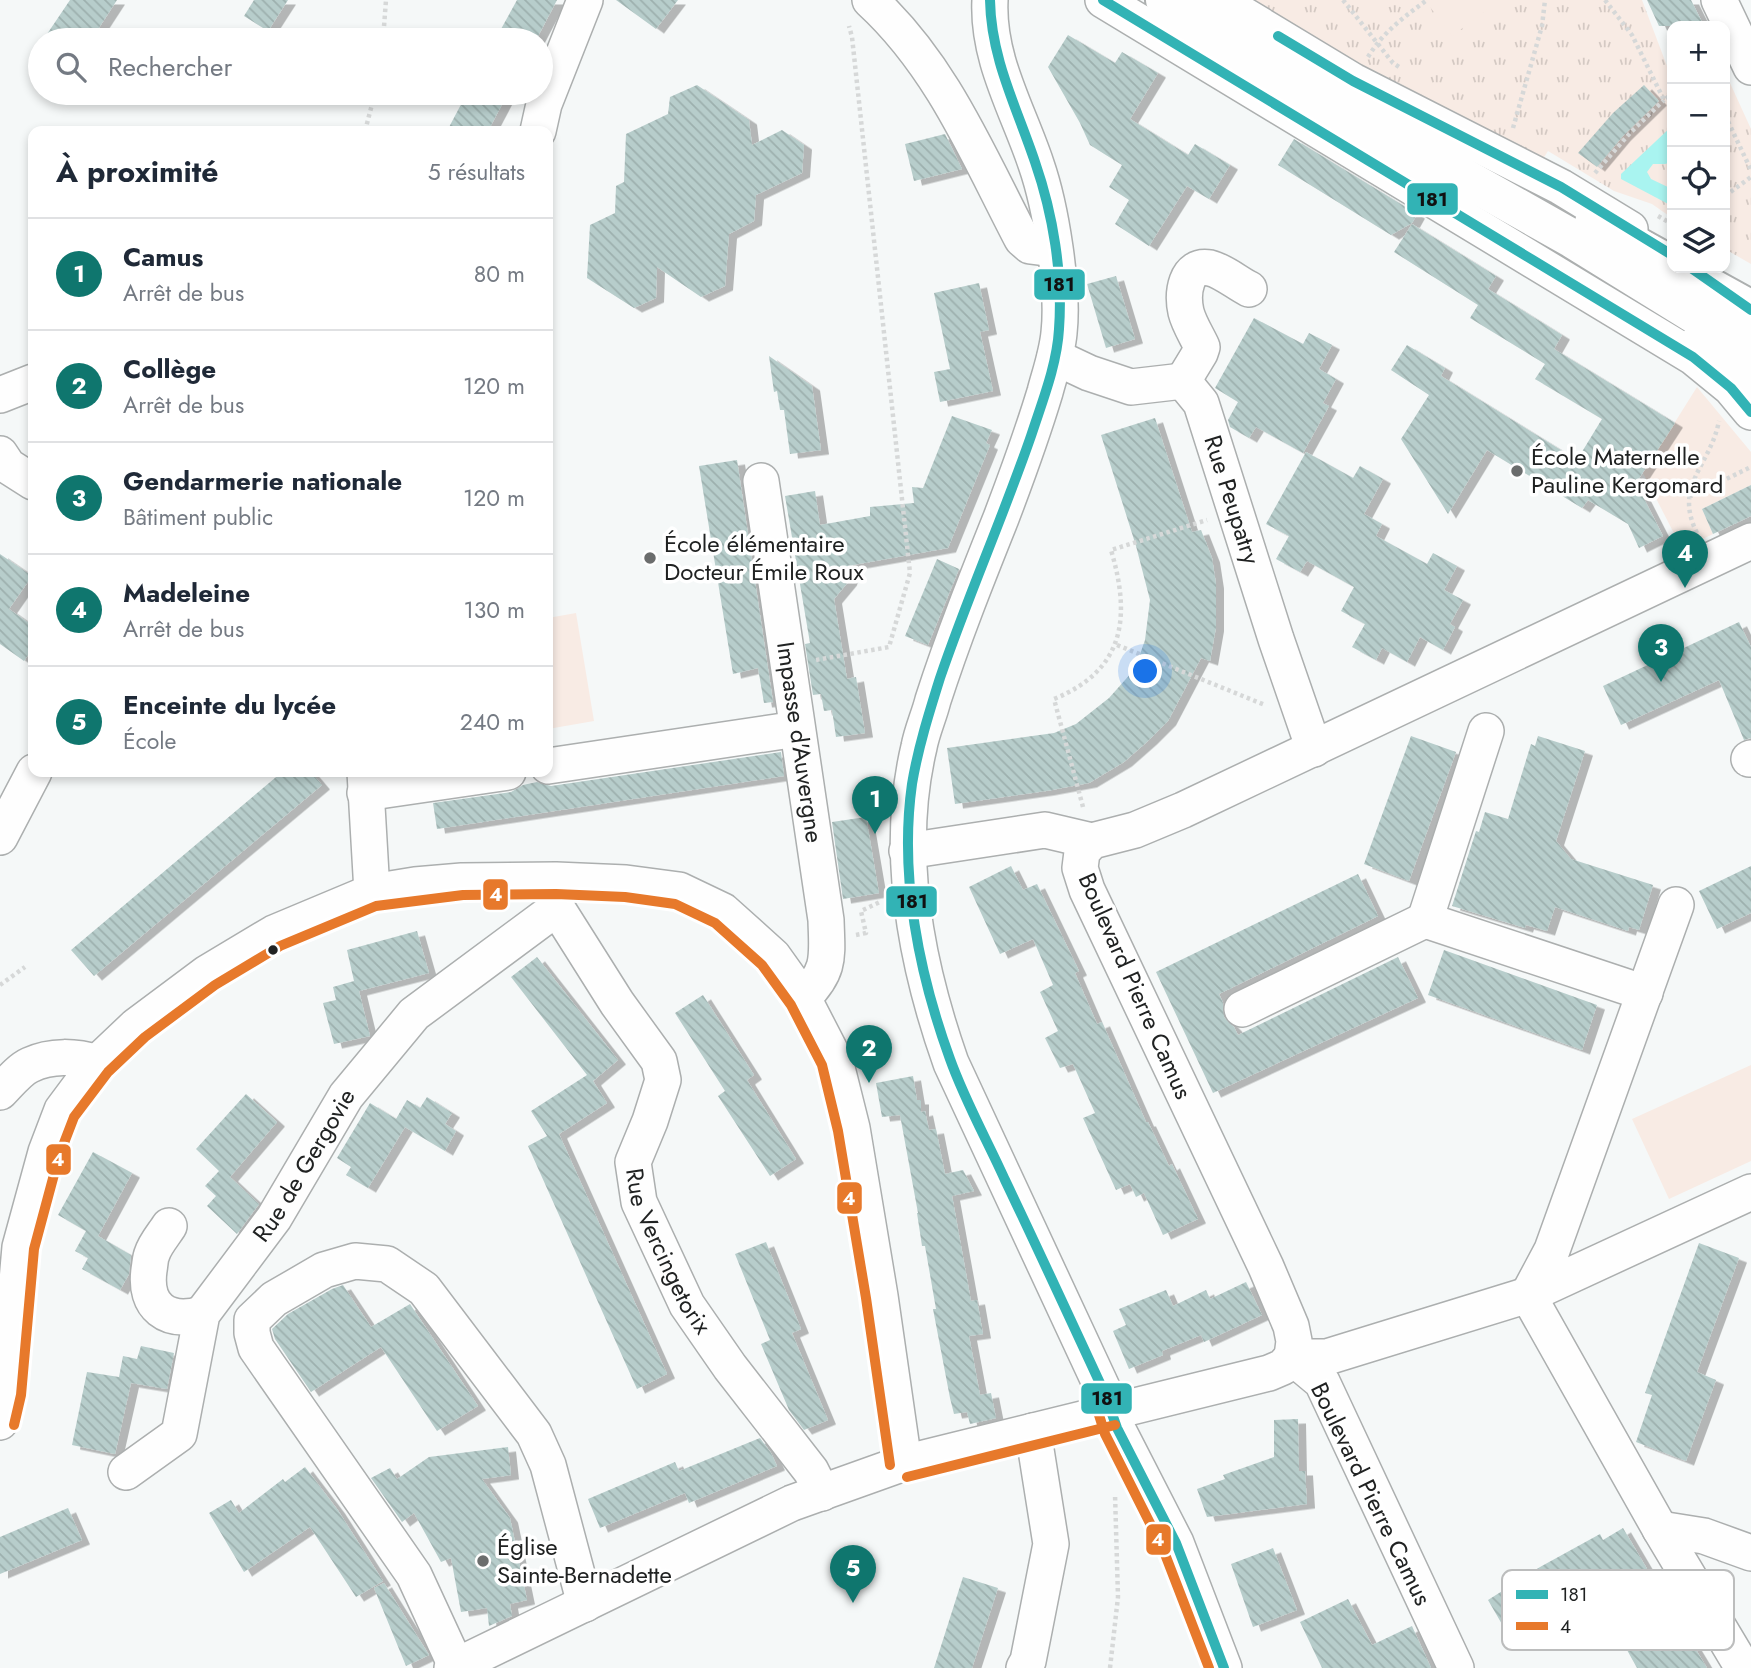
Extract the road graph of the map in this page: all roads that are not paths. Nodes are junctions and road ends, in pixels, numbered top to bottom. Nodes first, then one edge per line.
1 (584, 0) edge
2 (990, 0) edge
3 (1103, 0) edge
4 (1166, 0) edge
5 (1219, 0) edge
6 (1719, 0) edge
7 (860, 13) edge
8 (1751, 67) edge
9 (1278, 69) junction
10 (553, 81) edge
11 (544, 105) edge
12 (539, 126) edge
13 (1054, 249) junction
14 (1667, 251) edge
15 (1667, 263) edge
16 (1685, 273) edge
17 (1698, 273) edge
18 (1249, 289) dead end
19 (1747, 308) edge
20 (1751, 349) edge
21 (1055, 357) junction
22 (1183, 381) junction
23 (28, 384) edge
24 (1751, 384) edge
25 (0, 395) edge
26 (1736, 411) edge
27 (0, 454) edge
28 (28, 479) edge
29 (761, 481) dead end
30 (1751, 541) edge
31 (797, 729) junction
32 (1486, 731) dead end
33 (1314, 749) junction
34 (553, 765) edge
35 (31, 777) edge
36 (436, 777) edge
37 (365, 782) edge
38 (0, 837) edge
39 (1092, 841) junction
40 (907, 851) junction
41 (372, 892) junction
42 (557, 894) junction
43 (1676, 905) dead end
44 (1425, 920) junction
45 (1644, 993) junction
46 (803, 998) junction
47 (1242, 1009) dead end
48 (97, 1063) junction
49 (0, 1092) edge
50 (1751, 1192) edge
51 (169, 1226) dead end
52 (1528, 1295) junction
53 (202, 1314) junction
54 (1292, 1357) junction
55 (1112, 1411) junction
56 (0, 1422) edge
57 (1033, 1431) junction
58 (904, 1463) junction
59 (126, 1472) dead end
60 (822, 1493) junction
61 (1660, 1529) junction
62 (1751, 1553) edge
63 (1684, 1570) edge
64 (585, 1604) junction
65 (1732, 1650) edge
66 (454, 1667) edge
67 (1024, 1668) edge
68 (1224, 1668) edge
69 (1455, 1668) edge
70 (1743, 1668) edge

1 - 10 street
2 - 13 street
3 - 26 street
4 - 9 main road
5 - 14 street
6 - 8 street
7 - 13 street
9 - 15 main road
9 - 20 main road
9 - 24 main road
11 - 12 street
13 - 21 street
16 - 19 main road
17 - 19 street
18 - 22 street
21 - 22 street
21 - 40 street
22 - 33 street, Rue Peupatry
23 - 25 street
27 - 28 street
29 - 31 street, Impasse d'Auvergne
30 - 33 street, Boulevard Pierre Camus
31 - 34 street
31 - 46 street, Impasse d'Auvergne
32 - 44 street
33 - 39 street, Boulevard Pierre Camus
35 - 38 street
36 - 37 street
37 - 41 street
39 - 40 street
39 - 54 street, Boulevard Pierre Camus
40 - 55 street
41 - 42 street
41 - 48 street
42 - 46 street
42 - 53 street, Rue de Gergovie
42 - 60 street, Rue Vercingetorix
43 - 45 street
44 - 45 street
44 - 47 street
45 - 52 street
46 - 58 street
48 - 49 street
48 - 56 street
50 - 52 street
51 - 53 street
52 - 54 street
52 - 61 street
53 - 59 street, Rue de Gergovie
54 - 55 street
54 - 69 street, Boulevard Pierre Camus
55 - 57 street
55 - 68 street
57 - 58 street
57 - 67 street
58 - 60 street
60 - 64 street
61 - 62 street
61 - 63 street
64 - 66 street
64 - 66 street
65 - 70 street

